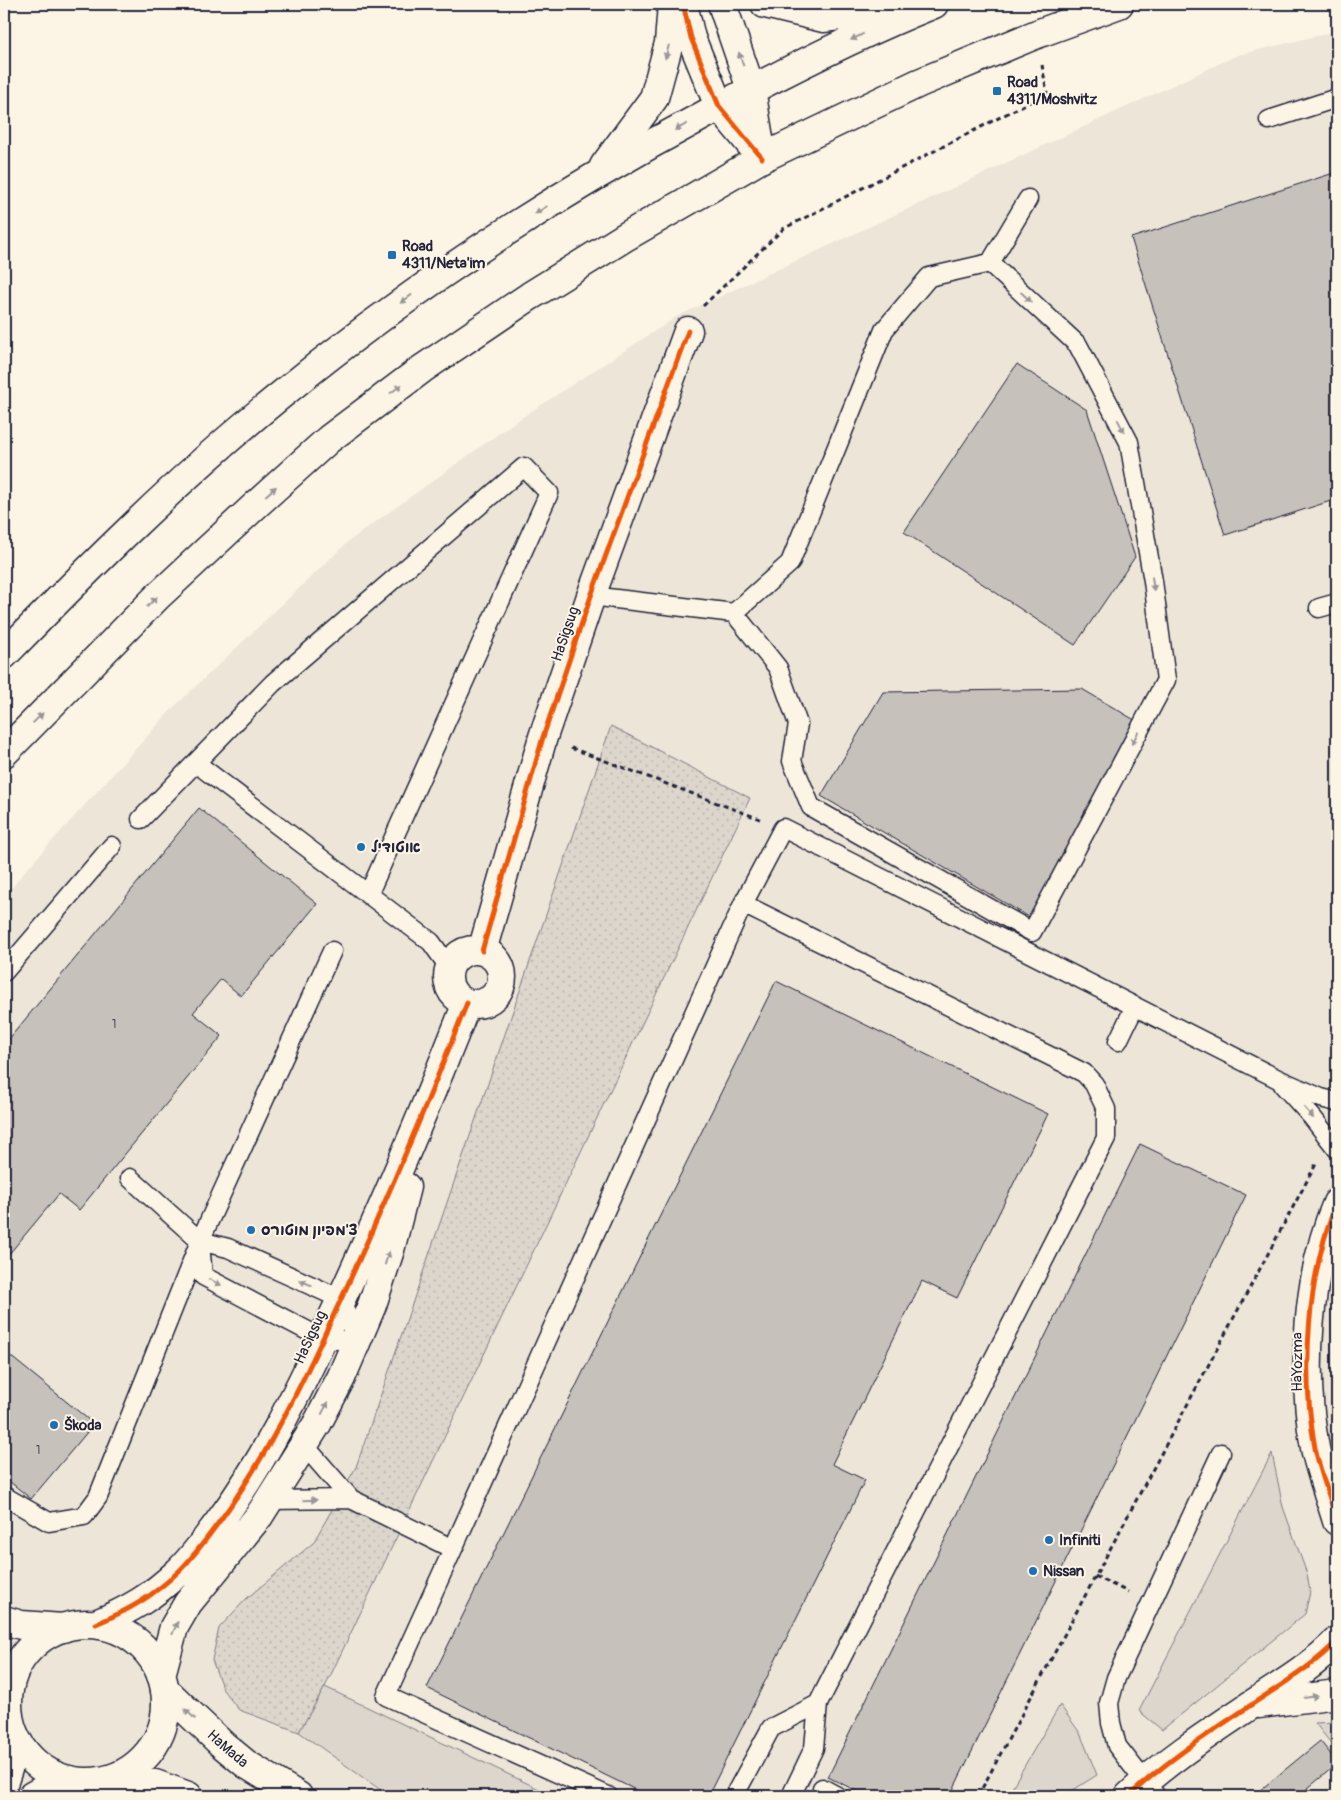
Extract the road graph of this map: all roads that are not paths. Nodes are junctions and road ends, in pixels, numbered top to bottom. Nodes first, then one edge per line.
1 (672, 4) edge
2 (683, 4) edge
3 (722, 4) edge
4 (765, 4) edge
5 (932, 4) edge
6 (1119, 4) edge
7 (751, 89) junction
8 (1337, 98) edge
9 (720, 106) junction
10 (1270, 120) dead end
11 (762, 158) junction
12 (598, 173) junction
13 (1028, 199) dead end
14 (990, 263) junction
15 (688, 331) road end
16 (591, 596) junction
17 (1337, 603) edge
18 (1319, 608) dead end
19 (734, 613) junction
20 (4, 655) edge
21 (4, 753) edge
22 (196, 763) junction
23 (141, 819) dead end
24 (112, 846) dead end
25 (368, 895) junction
26 (743, 904) junction
27 (332, 951) dead end
28 (482, 951) junction
29 (450, 967) junction
30 (4, 972) edge
31 (467, 1003) junction
32 (1135, 1006) junction
33 (1118, 1040) dead end
34 (1278, 1079) junction
35 (1337, 1102) edge
36 (426, 1108) junction
37 (1333, 1144) edge
38 (130, 1178) dead end
39 (1337, 1202) edge
40 (200, 1241) junction
41 (342, 1299) junction
42 (323, 1339) junction
43 (356, 1342) junction
44 (304, 1446) junction
45 (1221, 1453) dead end
46 (4, 1496) edge
47 (270, 1500) junction
48 (350, 1500) junction
49 (1337, 1521) edge
50 (453, 1549) junction
51 (4, 1620) edge
52 (96, 1624) junction
53 (63, 1628) junction
54 (1337, 1641) edge
55 (163, 1682) junction
56 (1337, 1694) edge
57 (818, 1704) junction
58 (1250, 1706) junction
59 (8, 1717) edge
60 (69, 1780) junction
61 (108, 1780) junction
62 (4, 1781) edge
63 (1143, 1792) edge
64 (32, 1796) edge
65 (188, 1796) edge
66 (298, 1796) edge
67 (608, 1796) edge
68 (734, 1796) edge
69 (791, 1796) edge

1 -> 12 street
2 - 9 street
7 -> 3 street
4 - 5 street
5 -> 7 street
6 - 11 street
7 - 9 street
7 - 11 street
8 - 10 lane
9 - 11 street
9 -> 12 street
21 -> 11 street
12 -> 20 street
13 - 14 lane
14 - 19 lane
14 -> 19 lane
15 - 16 street, HaSigsug
16 - 19 lane
16 - 28 street, HaSigsug
17 - 18 lane
22 - 23 lane
22 - 25 lane
22 - 25 lane
24 - 30 lane
25 - 29 lane
26 - 32 lane
26 - 50 lane
26 - 57 lane
27 - 40 lane
28 - 29 street
28 - 31 street
29 - 31 street
31 - 36 street, HaSigsug
32 - 33 lane
32 - 34 lane
34 - 35 lane
34 -> 37 lane
36 - 41 street, HaSigsug
43 -> 36 street, HaSigsug
38 - 40 lane
39 - 49 street, HaYozma
41 -> 40 lane
40 -> 42 lane
40 - 46 lane
41 - 42 street, HaSigsug
41 - 43 lane
42 - 43 lane
42 - 52 street, HaSigsug
44 -> 43 street, HaSigsug
44 - 47 street, HaSigsug
44 - 48 lane
45 - 63 lane
47 -> 48 lane
55 -> 47 street, HaSigsug
48 - 50 lane
50 - 67 lane
51 - 53 street
52 - 53 street
52 - 55 street
53 - 59 street
54 - 58 street
55 - 61 street
66 -> 55 street, HaMada
58 -> 56 street
57 - 68 lane
57 - 69 lane
58 - 63 street
59 - 60 street
59 - 62 street
60 - 61 street
60 - 64 street
61 - 65 street

